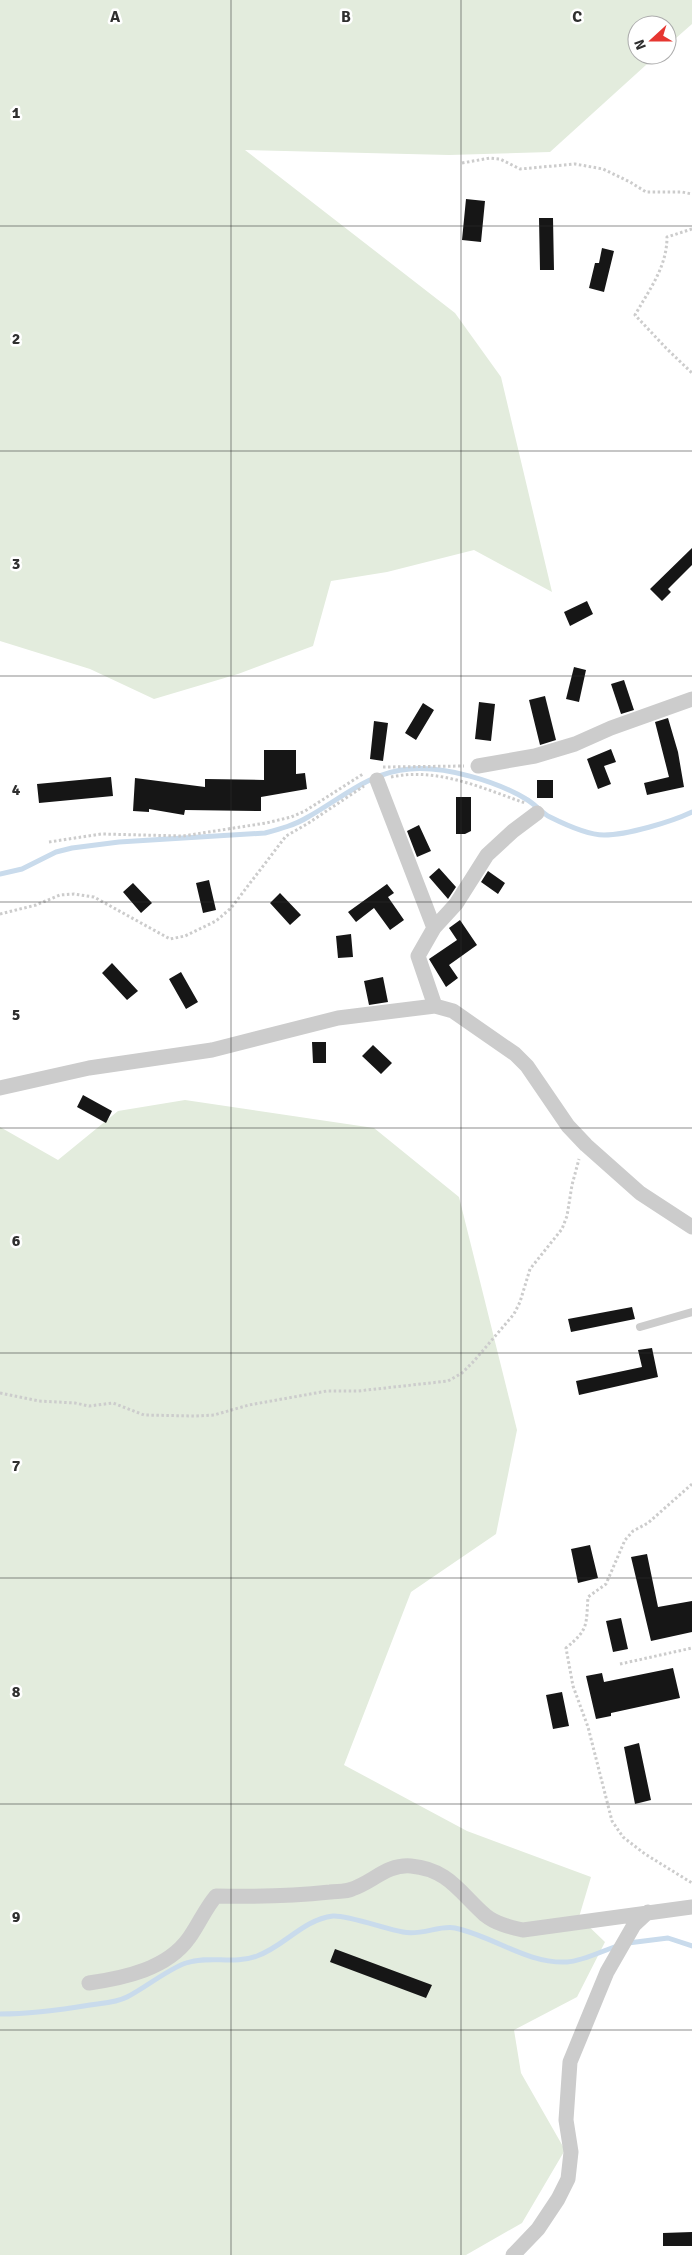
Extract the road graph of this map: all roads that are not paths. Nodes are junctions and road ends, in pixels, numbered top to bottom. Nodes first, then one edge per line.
1 (692, 699) edge
2 (478, 766) road end
3 (373, 774) road end
4 (538, 813) road end
5 (434, 928) junction
6 (435, 1006) junction
7 (0, 1088) edge
8 (692, 1227) edge
9 (692, 1312) edge
10 (640, 1327) dead end
11 (692, 1907) edge
12 (648, 1912) junction
13 (89, 1983) dead end
14 (513, 2255) edge

1 - 2 street
3 - 5 street
4 - 5 street
5 - 6 street
6 - 7 street
6 - 8 street
9 - 10 lane
11 - 12 street
12 - 13 street
12 - 14 street

